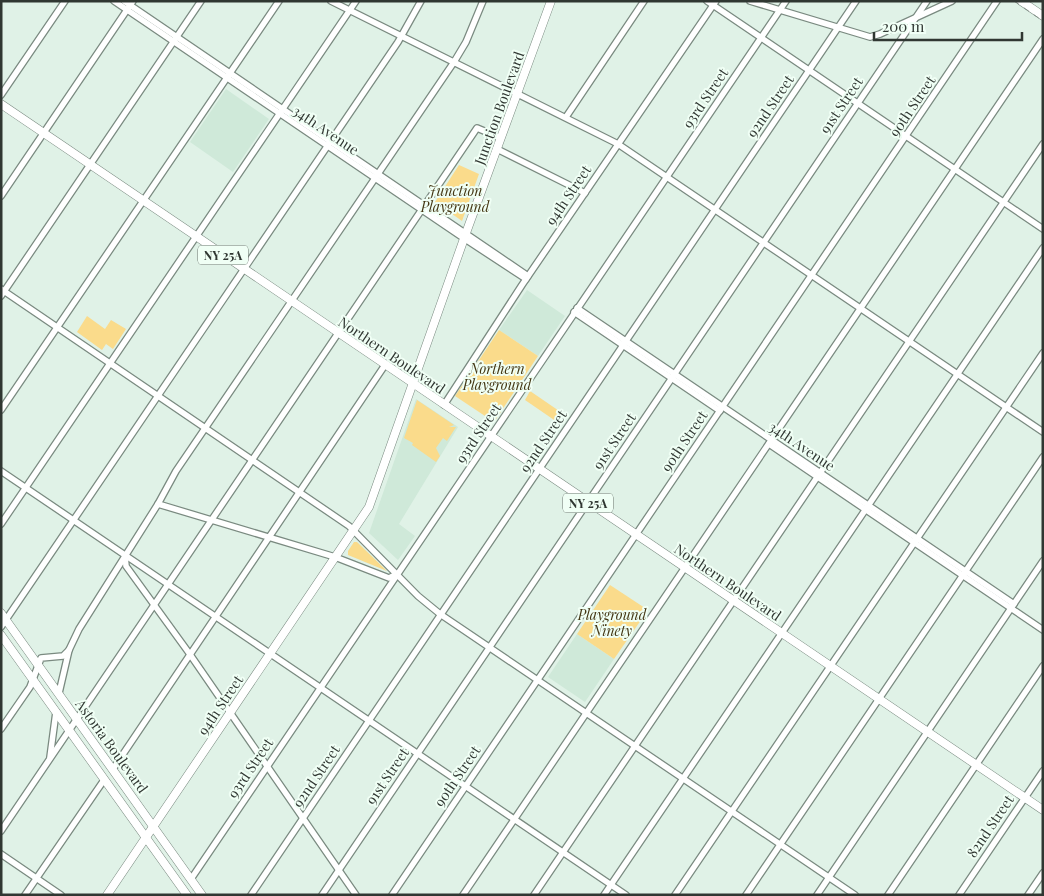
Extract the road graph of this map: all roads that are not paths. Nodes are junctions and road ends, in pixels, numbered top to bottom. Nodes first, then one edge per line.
1 (65, 1) edge
2 (114, 1) edge
3 (124, 1) edge
4 (201, 1) edge
5 (278, 1) edge
6 (331, 1) edge
7 (356, 1) edge
8 (421, 1) edge
9 (483, 1) edge
10 (551, 1) edge
11 (644, 1) edge
12 (707, 1) edge
13 (750, 1) edge
14 (786, 1) edge
15 (856, 1) edge
16 (927, 1) edge
17 (952, 1) edge
18 (997, 1) edge
19 (714, 3) edge
20 (1024, 3) edge
21 (130, 6) edge
22 (780, 10) junction
23 (350, 11) junction
24 (1043, 16) edge
25 (915, 19) junction
26 (839, 27) junction
27 (402, 36) junction
28 (761, 38) junction
29 (1043, 39) edge
30 (175, 40) junction
31 (454, 62) junction
32 (809, 71) junction
33 (228, 75) junction
34 (517, 94) junction
35 (1, 95) edge
36 (857, 103) junction
37 (1, 104) edge
38 (281, 111) junction
39 (566, 117) junction
40 (44, 133) junction
41 (906, 136) junction
42 (501, 138) junction
43 (329, 144) junction
44 (618, 144) junction
45 (1043, 144) edge
46 (497, 149) junction
47 (90, 165) junction
48 (955, 169) junction
49 (376, 176) junction
50 (666, 177) junction
51 (585, 193) junction
52 (1, 196) edge
53 (143, 201) junction
54 (1003, 202) junction
55 (423, 207) junction
56 (715, 210) junction
57 (1043, 229) edge
58 (465, 236) junction
59 (196, 237) junction
60 (763, 242) junction
61 (1043, 248) edge
62 (244, 269) junction
63 (812, 276) junction
64 (527, 277) junction
65 (2, 292) edge
66 (292, 302) junction
67 (860, 309) junction
68 (576, 310) junction
69 (58, 328) junction
70 (338, 333) junction
71 (909, 341) junction
72 (624, 343) junction
73 (1043, 352) edge
74 (111, 364) junction
75 (385, 365) junction
76 (957, 375) junction
77 (673, 376) junction
78 (413, 384) junction
79 (158, 396) junction
80 (444, 405) junction
81 (1006, 407) junction
82 (721, 409) junction
83 (1, 410) edge
84 (206, 428) junction
85 (1043, 432) edge
86 (490, 436) junction
87 (770, 442) junction
88 (1043, 457) edge
89 (252, 460) junction
90 (539, 469) junction
91 (1, 471) edge
92 (818, 475) junction
93 (26, 488) junction
94 (299, 491) junction
95 (588, 502) junction
96 (158, 504) junction
97 (867, 507) junction
98 (212, 519) junction
99 (73, 520) junction
100 (1, 524) edge
101 (353, 530) junction
102 (636, 535) junction
103 (268, 537) junction
104 (915, 540) junction
105 (125, 556) junction
106 (335, 558) junction
107 (1043, 561) edge
108 (685, 568) junction
109 (964, 573) junction
110 (397, 574) junction
111 (168, 584) junction
112 (733, 601) junction
113 (154, 604) junction
114 (1012, 606) junction
115 (440, 614) junction
116 (214, 616) junction
117 (3, 620) edge
118 (1043, 630) edge
119 (781, 634) junction
120 (1, 635) edge
121 (489, 647) junction
122 (69, 650) junction
123 (189, 653) junction
124 (270, 654) junction
125 (38, 665) junction
126 (830, 666) junction
127 (1043, 666) edge
128 (33, 679) junction
129 (538, 680) junction
130 (320, 688) junction
131 (59, 693) junction
132 (879, 699) junction
133 (56, 712) junction
134 (230, 712) junction
135 (586, 713) junction
136 (76, 719) junction
137 (369, 720) junction
138 (1, 729) edge
139 (69, 731) junction
140 (927, 732) junction
141 (635, 746) junction
142 (417, 754) junction
143 (50, 760) junction
144 (976, 765) junction
145 (267, 766) junction
146 (113, 769) junction
147 (1043, 771) edge
148 (683, 778) junction
149 (104, 780) junction
150 (466, 786) junction
151 (1024, 798) junction
152 (1043, 810) edge
153 (732, 811) junction
154 (303, 817) junction
155 (514, 819) junction
156 (154, 826) junction
157 (1, 831) edge
158 (146, 838) junction
159 (780, 844) junction
160 (563, 852) junction
161 (1, 854) edge
162 (339, 870) junction
163 (1043, 873) edge
164 (829, 877) junction
165 (37, 878) junction
166 (191, 879) junction
167 (611, 885) junction
168 (183, 893) edge
169 (26, 895) edge
170 (61, 895) edge
171 (107, 895) edge
172 (202, 895) edge
173 (251, 895) edge
174 (322, 895) edge
175 (356, 895) edge
176 (392, 895) edge
177 (464, 895) edge
178 (534, 895) edge
179 (604, 895) edge
180 (626, 895) edge
181 (675, 895) edge
182 (746, 895) edge
183 (817, 895) edge
184 (855, 895) edge
185 (888, 895) edge
186 (959, 895) edge
187 (1028, 895) edge

1 - 35 street
2 - 21 street, 34th Avenue
3 - 21 street, 34th Avenue
4 - 30 street
5 - 33 street
6 - 23 street
7 - 23 street
8 - 27 street
9 - 31 street
10 - 34 main road, Junction Boulevard
11 - 39 street
12 - 19 street
13 - 22 street
14 - 22 street, 93rd Street
15 - 26 street, 92nd Street
16 - 25 street, 91st Street
17 - 25 street
18 - 41 street, 90th Street
19 - 28 street
19 - 44 street, 94th Street
20 - 24 main road
21 - 30 street, 34th Avenue
21 - 40 street
22 - 26 street
22 - 28 street, 93rd Street
23 - 27 street
23 - 38 street
25 - 26 street
25 - 36 street, 91st Street
26 - 32 street, 92nd Street
27 - 31 street
27 - 43 street
28 - 32 street
28 - 50 street, 93rd Street
29 - 48 street
30 - 33 street, 34th Avenue
30 - 47 street
31 - 34 street
31 - 49 street
32 - 36 street
32 - 56 street, 92nd Street
33 - 38 street, 34th Avenue
33 - 53 street
34 - 39 street
34 - 42 main road, Junction Boulevard
36 - 41 street
36 - 60 street, 91st Street
37 - 40 main road, Northern Boulevard / NY 25A
38 - 43 street, 34th Avenue
38 - 59 street
39 - 44 street
40 - 47 main road, Northern Boulevard / NY 25A
40 - 52 street
41 - 48 street
41 - 63 street, 90th Street
42 - 46 main road, Junction Boulevard
42 - 55 street
43 - 49 street, 34th Avenue
43 - 62 street
44 - 50 street
44 - 51 street, 94th Street
45 - 54 street
46 - 51 street
46 - 58 main road, Junction Boulevard
47 - 53 main road, Northern Boulevard / NY 25A
47 - 65 street
48 - 54 street
48 - 67 street
49 - 55 street, 34th Avenue
49 - 66 street
50 - 56 street
50 - 68 street, 93rd Street
51 - 64 street, 94th Street
53 - 59 main road, Northern Boulevard / NY 25A
53 - 69 street
54 - 57 street
54 - 71 street
55 - 58 street, 34th Avenue
55 - 70 street
56 - 60 street
56 - 72 street, 92nd Street
58 - 64 street, 34th Avenue
58 - 78 main road, Junction Boulevard
59 - 62 main road, Northern Boulevard / NY 25A
59 - 74 street
60 - 63 street
60 - 77 street, 91st Street
61 - 76 street
62 - 66 main road, Northern Boulevard / NY 25A
62 - 79 street
63 - 67 street
63 - 82 street, 90th Street
64 - 80 street, 94th Street
65 - 69 street
66 - 70 main road, Northern Boulevard / NY 25A
66 - 84 street
67 - 71 street
67 - 87 street
68 - 72 street, 34th Avenue
68 - 86 street, 93rd Street
69 - 74 street
69 - 83 street
70 - 75 main road, Northern Boulevard / NY 25A
70 - 89 street
71 - 76 street
71 - 92 street
72 - 77 street, 34th Avenue
72 - 90 street, 92nd Street
73 - 81 street
74 - 79 street
74 - 93 street
75 - 78 main road, Northern Boulevard / NY 25A
75 - 94 street
76 - 81 street
76 - 97 street
77 - 82 street, 34th Avenue
77 - 95 street, 91st Street
78 - 80 main road, Northern Boulevard / NY 25A
78 - 101 main road, Junction Boulevard
79 - 84 street
79 - 99 street
80 - 86 main road, Northern Boulevard / NY 25A
81 - 85 street
81 - 104 street
82 - 87 street, 34th Avenue
82 - 102 street, 90th Street
84 - 89 street
84 - 96 street
86 - 90 main road, Northern Boulevard / NY 25A
86 - 110 street, 93rd Street
87 - 92 street, 34th Avenue
87 - 108 street
88 - 109 street
89 - 94 street
89 - 98 street
90 - 95 main road, Northern Boulevard / NY 25A
90 - 115 street, 92nd Street
91 - 93 street
92 - 97 street, 34th Avenue
92 - 112 street
93 - 99 street
93 - 100 street
94 - 101 street
94 - 103 street
95 - 102 main road, Northern Boulevard / NY 25A
95 - 121 street, 91st Street
96 - 98 street
96 - 105 street
97 - 104 street, 34th Avenue
97 - 119 street
98 - 103 street
98 - 111 street
99 - 105 street
99 - 117 street
101 - 106 main road, 94th Street
101 - 110 street
102 - 108 main road, Northern Boulevard / NY 25A
102 - 129 street, 90th Street
103 - 106 street
103 - 116 street
104 - 109 street, 34th Avenue
104 - 126 street
105 - 111 street
105 - 113 street
105 - 122 street
106 - 110 street
106 - 124 main road, 94th Street
107 - 114 street
108 - 112 main road, Northern Boulevard / NY 25A
108 - 135 street
109 - 114 street, 34th Avenue
109 - 132 street
110 - 115 street
110 - 130 street, 93rd Street
111 - 113 street
111 - 116 street
112 - 119 main road, Northern Boulevard / NY 25A
112 - 141 street
113 - 123 street
113 - 136 street
114 - 118 street, 34th Avenue
114 - 140 street
115 - 121 street
115 - 137 street, 92nd Street
116 - 123 street
116 - 124 street
117 - 125 main road, Astoria Boulevard
119 - 126 main road, Northern Boulevard / NY 25A
119 - 148 street
120 - 128 main road, Astoria Boulevard
121 - 129 street
121 - 142 street, 91st Street
122 - 125 street
122 - 131 street
123 - 134 street
123 - 146 street
124 - 130 street
124 - 134 main road, 94th Street
125 - 128 street
125 - 131 main road, Astoria Boulevard
126 - 132 main road, Northern Boulevard / NY 25A
126 - 153 street
127 - 144 street
128 - 133 main road, Astoria Boulevard
128 - 138 street
129 - 135 street
129 - 150 street, 90th Street
130 - 137 street
130 - 145 street, 93rd Street
131 - 136 main road, Astoria Boulevard
132 - 140 main road, Northern Boulevard / NY 25A
132 - 159 street
133 - 139 main road, Astoria Boulevard
133 - 143 street
134 - 145 street
134 - 156 main road, 94th Street
135 - 141 street
135 - 155 street
136 - 139 street
136 - 146 main road, Astoria Boulevard
137 - 142 street
137 - 154 street, 92nd Street
139 - 143 street
139 - 149 main road, Astoria Boulevard
140 - 144 main road, Northern Boulevard / NY 25A
140 - 164 street
141 - 148 street
141 - 160 street
142 - 150 street
142 - 162 street, 91st Street
143 - 157 street
144 - 151 main road, Northern Boulevard / NY 25A
144 - 185 street
145 - 154 street
145 - 166 street, 93rd Street
146 - 156 main road, Astoria Boulevard
147 - 151 street, 82nd Street
148 - 153 street
148 - 167 street
149 - 158 main road, Astoria Boulevard
149 - 165 street
150 - 155 street
150 - 176 street, 90th Street
151 - 152 main road, Northern Boulevard / NY 25A
151 - 186 street, 82nd Street
153 - 159 street
153 - 181 street
154 - 162 street
154 - 173 street, 92nd Street
155 - 160 street
155 - 177 street
156 - 158 main road, 94th Street
156 - 166 main road, Astoria Boulevard
158 - 168 main road, Astoria Boulevard
158 - 171 main road, 94th Street
159 - 164 street
159 - 182 street
160 - 167 street
160 - 178 street
161 - 165 street
162 - 174 street, 91st Street
162 - 175 street
163 - 187 street
164 - 183 street
164 - 184 street
165 - 169 street
165 - 170 street
166 - 172 main road, Astoria Boulevard
167 - 179 street
167 - 180 street

